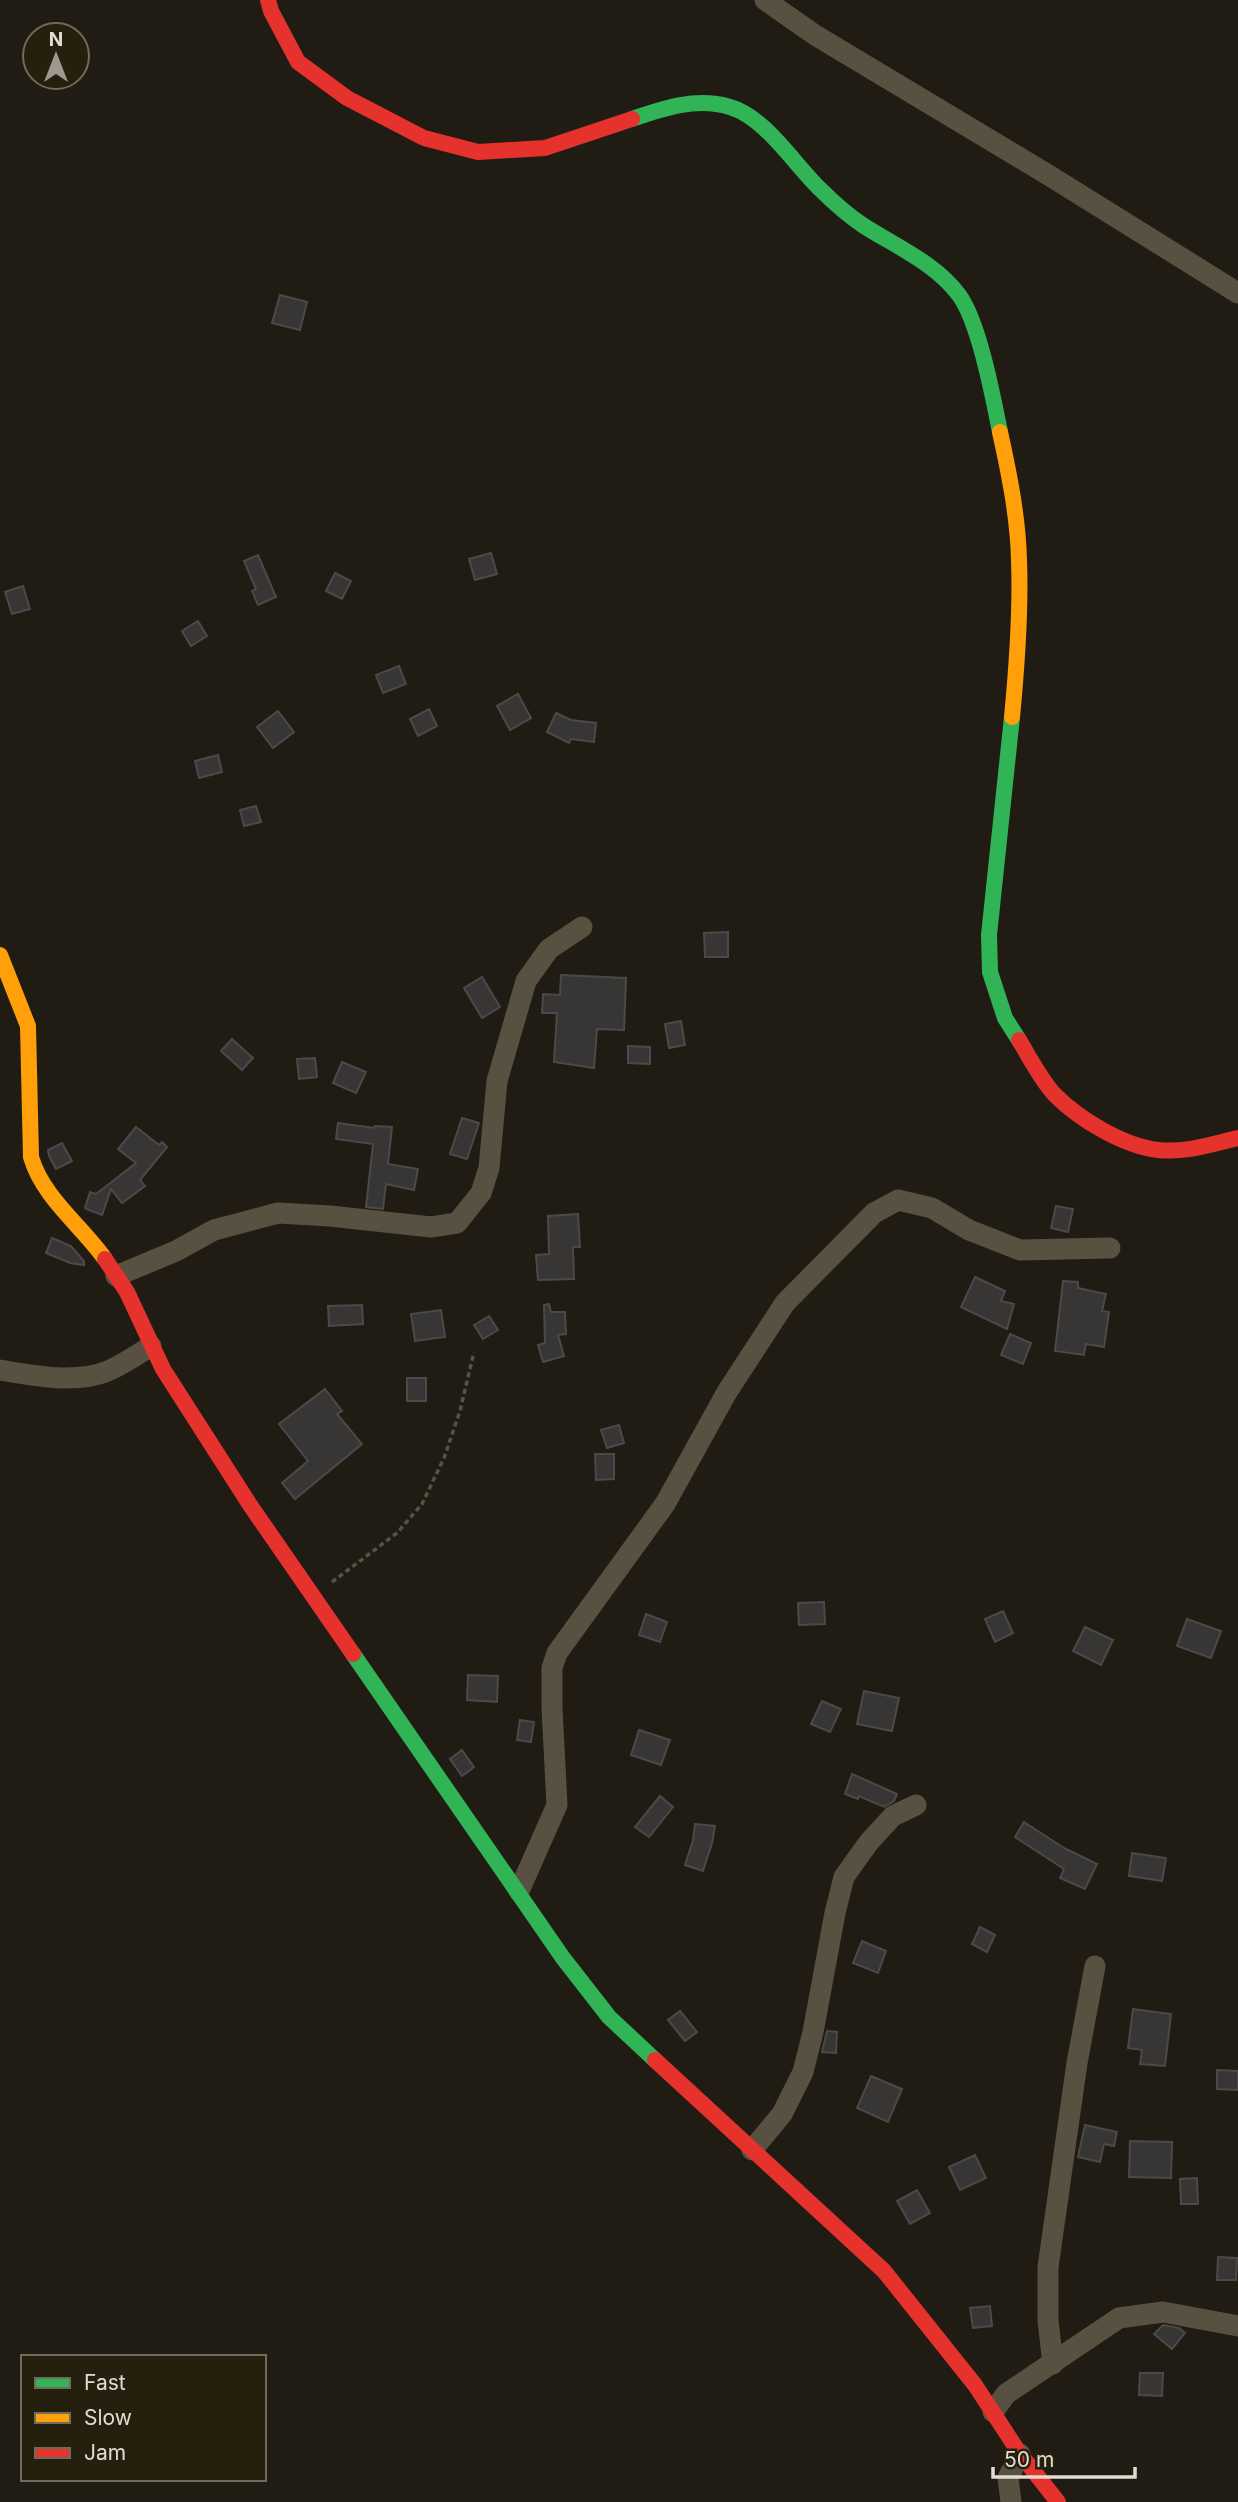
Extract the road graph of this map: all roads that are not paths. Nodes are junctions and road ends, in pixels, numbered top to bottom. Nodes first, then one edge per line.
1 (268, 0) edge
2 (765, 0) edge
3 (1238, 293) edge
4 (582, 926) dead end
5 (0, 955) edge
6 (1238, 1138) edge
7 (1110, 1248) dead end
8 (116, 1276) junction
9 (151, 1346) junction
10 (0, 1370) edge
11 (916, 1805) dead end
12 (519, 1891) junction
13 (1095, 1966) dead end
14 (752, 2150) junction
15 (1238, 2326) edge
16 (1053, 2364) junction
17 (993, 2412) junction
18 (1020, 2454) junction
19 (1011, 2502) edge
20 (1058, 2502) edge

1 - 6 street
2 - 3 street
4 - 8 street
5 - 8 street
7 - 12 street
8 - 9 street
9 - 10 street
9 - 12 street
11 - 14 street
12 - 14 street
13 - 16 street
14 - 17 street
15 - 16 street
16 - 17 street
17 - 18 street
18 - 19 street
18 - 20 street

